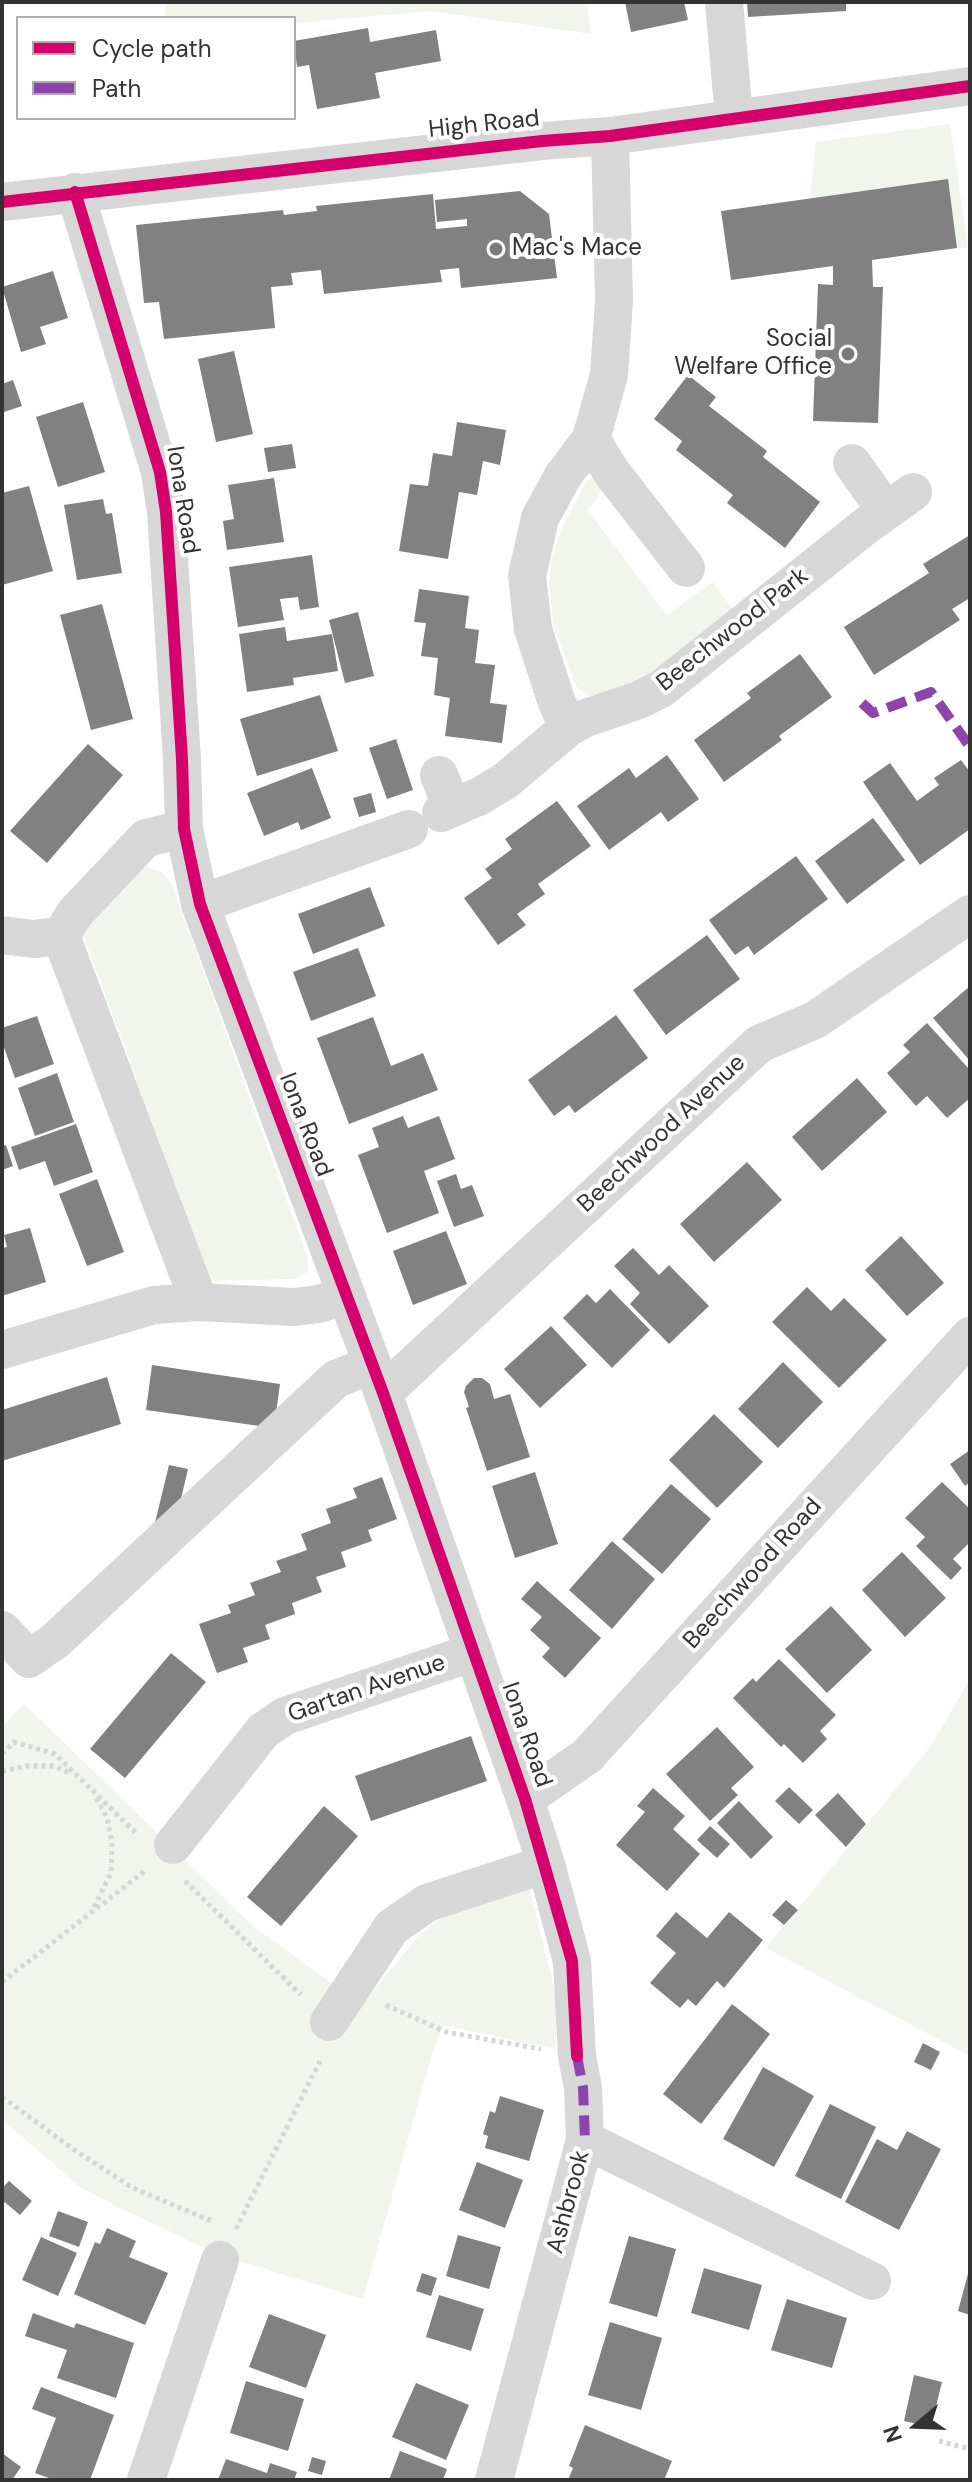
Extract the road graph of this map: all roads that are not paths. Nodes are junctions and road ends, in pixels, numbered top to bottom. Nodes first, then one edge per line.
1 (724, 2) edge
2 (970, 86) edge
3 (734, 118) junction
4 (610, 136) junction
5 (75, 192) junction
6 (2, 202) edge
7 (591, 439) junction
8 (852, 463) dead end
9 (686, 568) dead end
10 (568, 728) junction
11 (184, 829) junction
12 (200, 904) junction
13 (970, 914) edge
14 (2, 935) edge
15 (61, 936) junction
16 (346, 1295) junction
17 (199, 1302) junction
18 (970, 1336) edge
19 (2, 1350) edge
20 (377, 1379) junction
21 (2, 1630) edge
22 (474, 1652) junction
23 (525, 1799) junction
24 (173, 1845) road end
25 (546, 1864) junction
26 (339, 2013) road end
27 (585, 2140) junction
28 (225, 2239) road end
29 (872, 2281) dead end
30 (146, 2480) edge
31 (494, 2480) edge

1 - 3 street
2 - 3 street, High Road
3 - 4 street, High Road
4 - 5 street, High Road
4 - 7 street
5 - 6 street, High Road
5 - 11 street, Iona Road
7 - 9 street
7 - 10 street
8 - 10 street, Beechwood Park
10 - 12 street, Beechwood Park
11 - 12 street, Iona Road
11 - 15 street
12 - 16 street, Iona Road
13 - 20 street, Beechwood Avenue
14 - 15 street
15 - 17 street
16 - 17 street
16 - 20 street, Iona Road
17 - 19 street
18 - 23 street, Beechwood Road
20 - 21 street, Beechwood Avenue
20 - 22 street, Iona Road
22 - 23 street, Iona Road
22 - 24 street, Gartan Avenue
23 - 25 street, Iona Road
25 - 26 street
25 - 27 street, Iona Road
27 - 29 street, Ashbrook
27 - 31 street, Ashbrook
28 - 30 street

